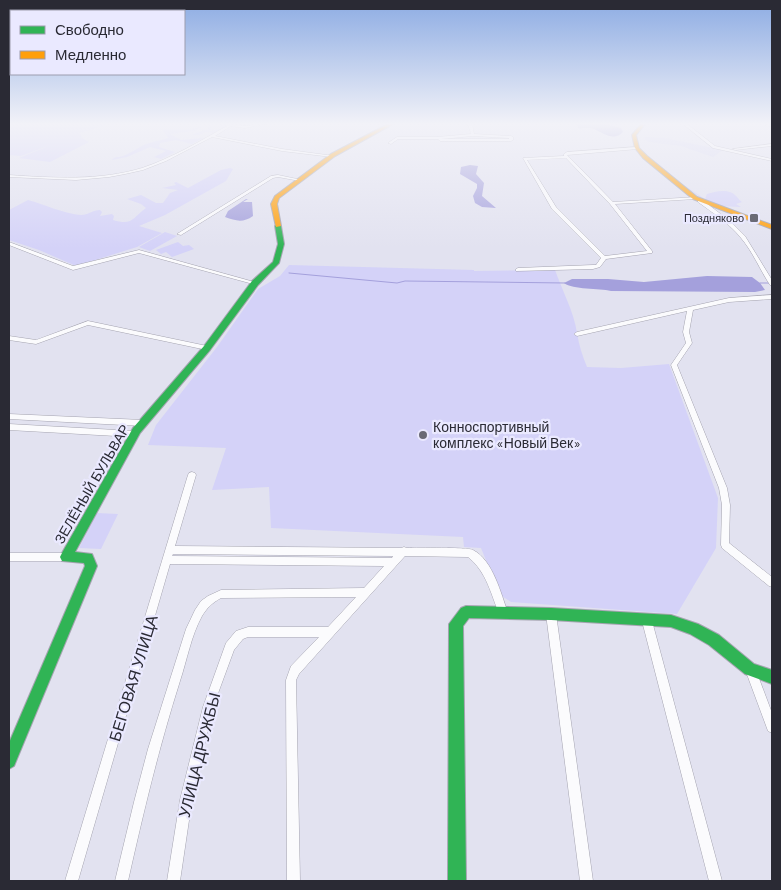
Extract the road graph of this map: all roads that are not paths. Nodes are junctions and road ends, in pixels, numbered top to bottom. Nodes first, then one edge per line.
1 (148, 166) edge
2 (319, 166) edge
3 (528, 166) edge
4 (575, 166) edge
5 (654, 166) edge
6 (9, 176) edge
7 (300, 180) junction
8 (698, 200) junction
9 (612, 203) junction
10 (772, 227) edge
11 (179, 234) dead end
12 (9, 243) edge
13 (604, 258) junction
14 (518, 270) dead end
15 (255, 283) junction
16 (772, 284) edge
17 (772, 297) edge
18 (690, 308) junction
19 (577, 334) dead end
20 (9, 338) edge
21 (207, 348) junction
22 (9, 416) edge
23 (143, 423) junction
24 (9, 427) edge
25 (134, 434) junction
26 (192, 475) dead end
27 (171, 550) junction
28 (404, 551) junction
29 (9, 557) edge
30 (66, 557) junction
31 (168, 560) junction
32 (394, 562) junction
33 (772, 583) edge
34 (367, 592) junction
35 (504, 613) junction
36 (551, 614) junction
37 (647, 621) junction
38 (330, 632) junction
39 (750, 669) junction
40 (772, 678) edge
41 (772, 727) edge
42 (9, 761) edge
43 (72, 881) edge
44 (121, 881) edge
45 (173, 881) edge
46 (294, 881) edge
47 (457, 881) edge
48 (587, 881) edge
49 (716, 881) edge

1 - 6 street
2 - 7 street
3 - 13 street
4 - 9 street
5 - 8 street
7 - 11 street
7 - 15 street, ЗЕЛЁНЫЙ БУЛЬВАР
8 - 9 street
8 - 10 street
8 - 16 street
9 - 13 street
12 - 15 street
13 - 14 street
15 - 21 street, ЗЕЛЁНЫЙ БУЛЬВАР
17 - 18 street
18 - 19 street
18 - 33 street
20 - 21 street
21 - 23 street, ЗЕЛЁНЫЙ БУЛЬВАР
22 - 23 street
23 - 25 street, ЗЕЛЁНЫЙ БУЛЬВАР
24 - 25 street
25 - 30 street, ЗЕЛЁНЫЙ БУЛЬВАР
26 - 27 street, БЕГОВАЯ УЛИЦА
27 - 28 street
27 - 31 street, БЕГОВАЯ УЛИЦА
28 - 32 street
28 - 35 street
29 - 30 street
30 - 42 street, ЗЕЛЁНЫЙ БУЛЬВАР
31 - 32 street
31 - 43 street, БЕГОВАЯ УЛИЦА
32 - 34 street
34 - 38 street
34 - 44 street
35 - 36 street
35 - 47 street
36 - 37 street
36 - 48 street
37 - 39 street
37 - 49 street
38 - 45 street, УЛИЦА ДРУЖБЫ
38 - 46 street
39 - 40 street
39 - 41 street

